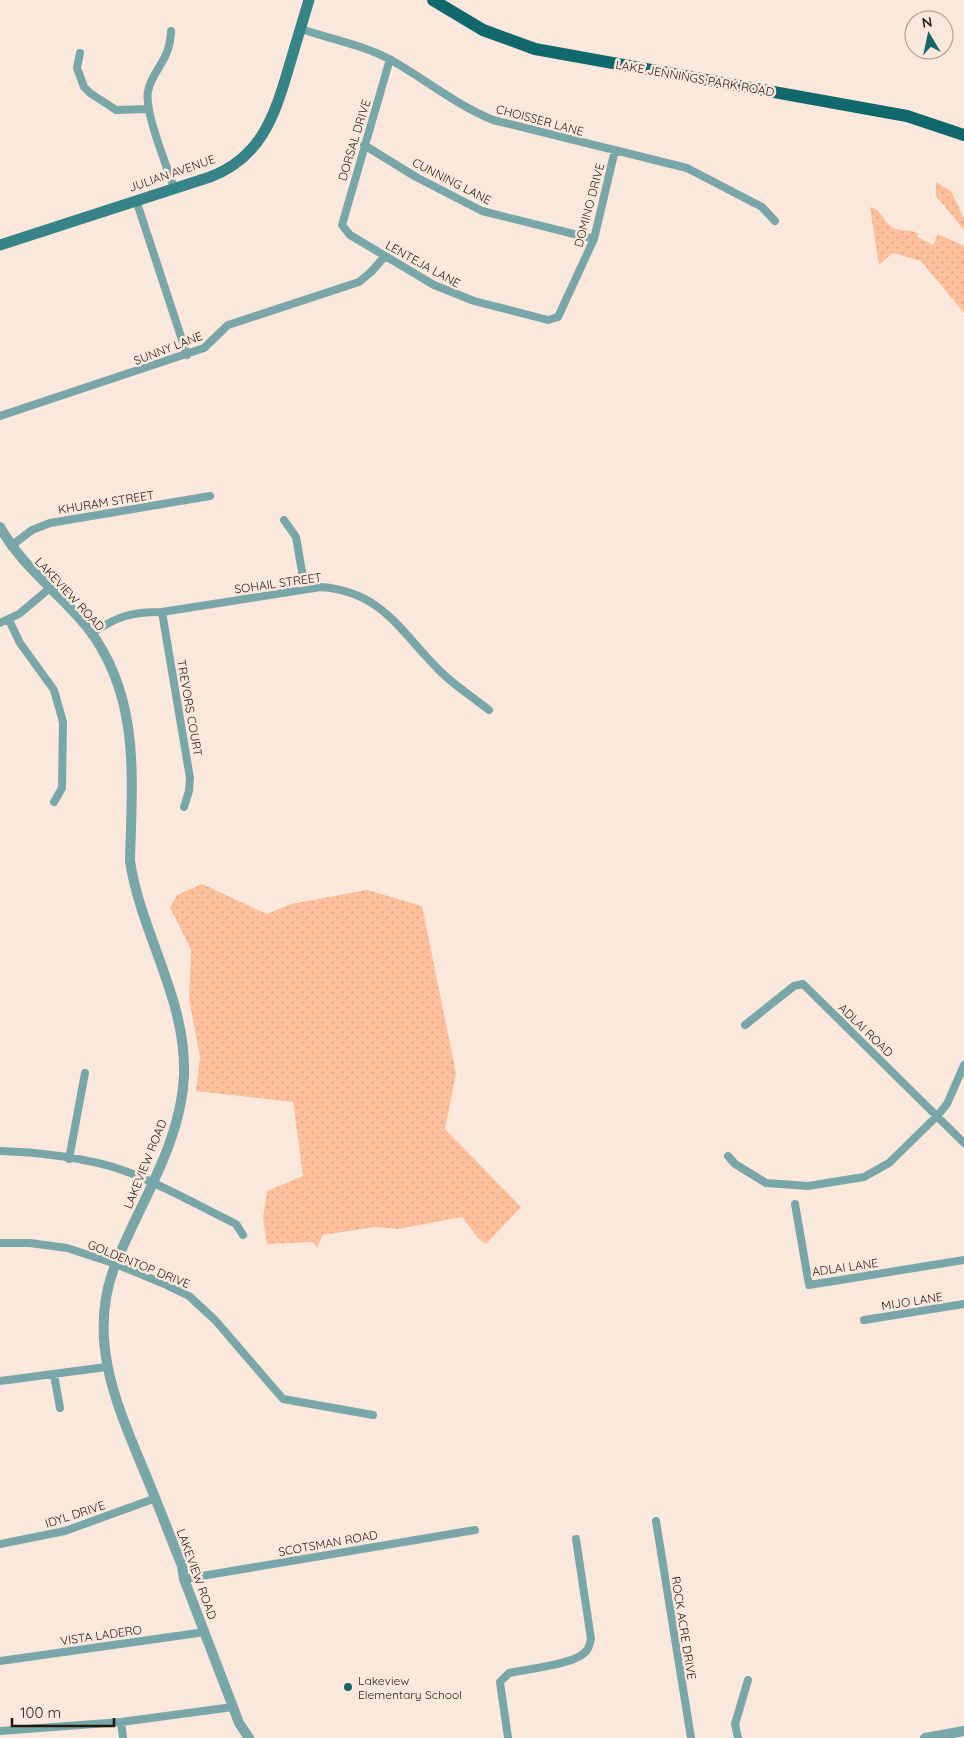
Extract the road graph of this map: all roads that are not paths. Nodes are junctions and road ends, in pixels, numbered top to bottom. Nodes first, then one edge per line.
1 (309, 0) edge
2 (434, 0) edge
3 (301, 29) junction
4 (171, 31) dead end
5 (80, 53) dead end
6 (390, 60) junction
7 (148, 109) junction
8 (964, 134) edge
9 (364, 145) junction
10 (615, 150) junction
11 (174, 188) junction
12 (136, 200) junction
13 (775, 221) dead end
14 (343, 227) joint
15 (594, 239) junction
16 (0, 245) edge
17 (384, 256) junction
18 (557, 318) joint
19 (186, 355) junction
20 (0, 416) edge
21 (210, 496) dead end
22 (284, 520) dead end
23 (0, 527) edge
24 (11, 546) junction
25 (50, 588) junction
26 (305, 589) junction
27 (162, 612) junction
28 (9, 620) junction
29 (0, 622) edge
30 (91, 634) junction
31 (489, 710) dead end
32 (54, 802) dead end
33 (184, 807) dead end
34 (745, 1025) dead end
35 (964, 1065) edge
36 (85, 1073) dead end
37 (938, 1115) junction
38 (962, 1137) edge
39 (0, 1151) edge
40 (728, 1156) dead end
41 (69, 1159) junction
42 (152, 1182) junction
43 (795, 1204) dead end
44 (243, 1235) dead end
45 (0, 1243) edge
46 (964, 1260) edge
47 (116, 1264) junction
48 (964, 1304) edge
49 (864, 1320) dead end
50 (106, 1367) junction
51 (54, 1374) junction
52 (0, 1381) edge
53 (60, 1408) dead end
54 (373, 1415) dead end
55 (156, 1498) junction
56 (656, 1521) dead end
57 (475, 1530) dead end
58 (576, 1539) dead end
59 (0, 1544) edge
60 (184, 1579) junction
61 (205, 1632) junction
62 (0, 1661) edge
63 (748, 1680) dead end
64 (233, 1706) junction
65 (121, 1722) junction
66 (0, 1731) edge
67 (964, 1731) edge
68 (123, 1738) edge
69 (250, 1738) edge
70 (508, 1738) edge
71 (690, 1738) edge
72 (738, 1738) edge
73 (925, 1738) edge

1 - 3 main road, JULIAN AVENUE
2 - 8 main road, LAKE JENNINGS PARK ROAD
3 - 6 street, CHOISSER LANE
3 - 11 main road, JULIAN AVENUE
4 - 7 street
5 - 7 street
6 - 9 street, DORSAL DRIVE
6 - 10 street, CHOISSER LANE
7 - 11 street
9 - 14 street, DORSAL DRIVE
9 - 15 street, CUNNING LANE
10 - 13 street, CHOISSER LANE
10 - 15 street, DOMINO DRIVE
11 - 12 main road, JULIAN AVENUE
12 - 16 main road, JULIAN AVENUE
12 - 19 street
14 - 17 street, LENTEJA LANE
15 - 18 street, DOMINO DRIVE
17 - 18 street, LENTEJA LANE
17 - 19 street, SUNNY LANE
19 - 20 street, SUNNY LANE
21 - 24 street, KHURAM STREET
22 - 26 street
23 - 24 street, LAKEVIEW ROAD
24 - 25 street, LAKEVIEW ROAD
25 - 28 street
25 - 30 street, LAKEVIEW ROAD
26 - 27 street, SOHAIL STREET
26 - 31 street, SOHAIL STREET
27 - 30 street, SOHAIL STREET
27 - 33 street, TREVORS COURT
28 - 29 street
28 - 32 street
30 - 42 street, LAKEVIEW ROAD
34 - 37 street, ADLAI ROAD
35 - 37 street
36 - 41 street
37 - 38 street, ADLAI ROAD
37 - 40 street
39 - 41 street
41 - 42 street
42 - 44 street
42 - 47 street, LAKEVIEW ROAD
43 - 46 street, ADLAI LANE
45 - 47 street, GOLDENTOP DRIVE
47 - 50 street, LAKEVIEW ROAD
47 - 54 street, GOLDENTOP DRIVE
48 - 49 street, MIJO LANE
50 - 51 street
50 - 55 street, LAKEVIEW ROAD
51 - 52 street
51 - 53 street
55 - 59 street, IDYL DRIVE
55 - 60 street, LAKEVIEW ROAD
56 - 71 street, ROCK ACRE DRIVE
57 - 60 street, SCOTSMAN ROAD
58 - 70 street
60 - 61 street, LAKEVIEW ROAD
61 - 62 street, VISTA LADERO
61 - 64 street, LAKEVIEW ROAD
63 - 72 street
64 - 65 street
64 - 69 street, LAKEVIEW ROAD
65 - 66 street
65 - 68 street
67 - 73 street

